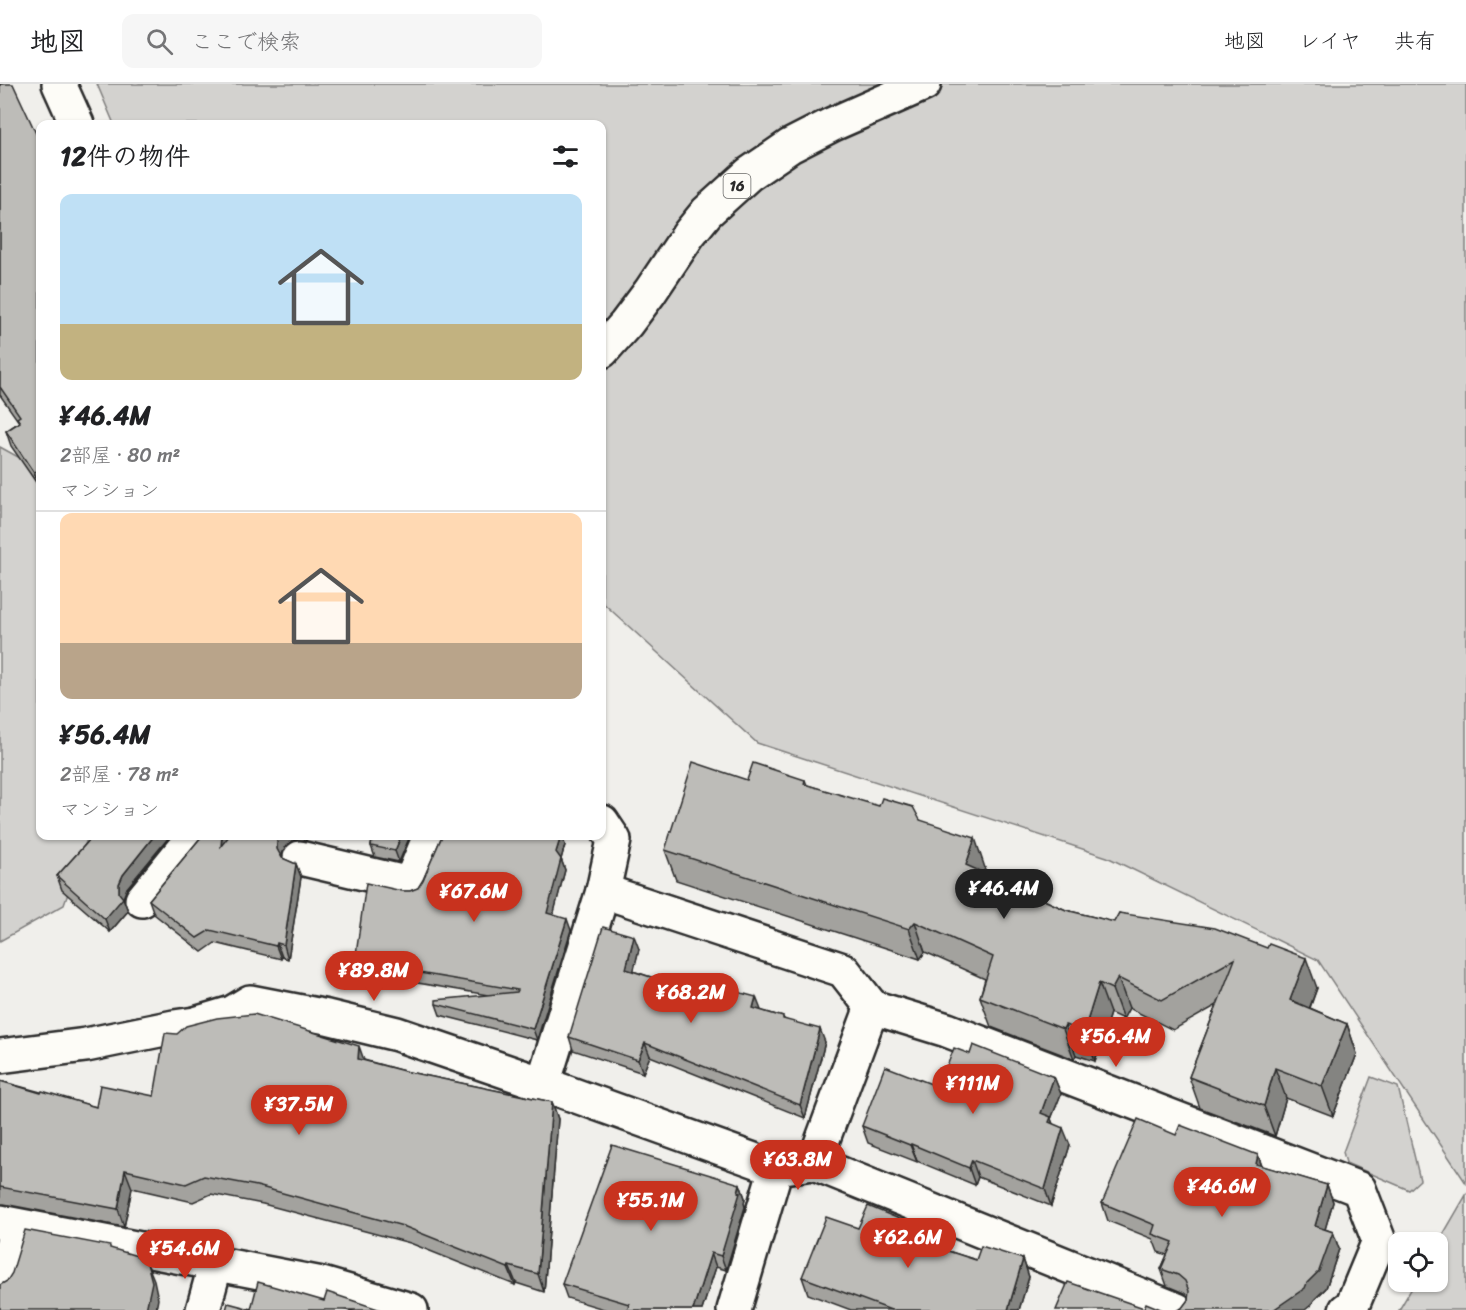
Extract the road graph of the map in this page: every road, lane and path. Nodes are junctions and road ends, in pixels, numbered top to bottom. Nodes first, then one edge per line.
1 (59, 84) edge
2 (924, 84) edge
3 (75, 120) edge
4 (606, 346) edge
5 (606, 828) edge
6 (191, 840) edge
7 (428, 840) edge
8 (300, 858) dead end
9 (603, 891) junction
10 (142, 900) dead end
11 (872, 1007) junction
12 (0, 1056) edge
13 (543, 1083) junction
14 (814, 1163) junction
15 (776, 1168) junction
16 (9, 1224) edge
17 (216, 1263) junction
18 (0, 1285) edge
19 (203, 1310) edge
20 (411, 1310) edge
21 (734, 1310) edge
22 (1177, 1310) edge
23 (1346, 1310) edge

1 - 3 street
2 - 4 street, 16
5 - 9 street
6 - 10 street
7 - 8 street
9 - 11 street
9 - 13 street
11 - 14 street
11 - 23 street
12 - 13 street
13 - 15 street
14 - 15 street
14 - 22 street
15 - 21 street
16 - 17 street
16 - 18 street
17 - 19 street
17 - 20 street

